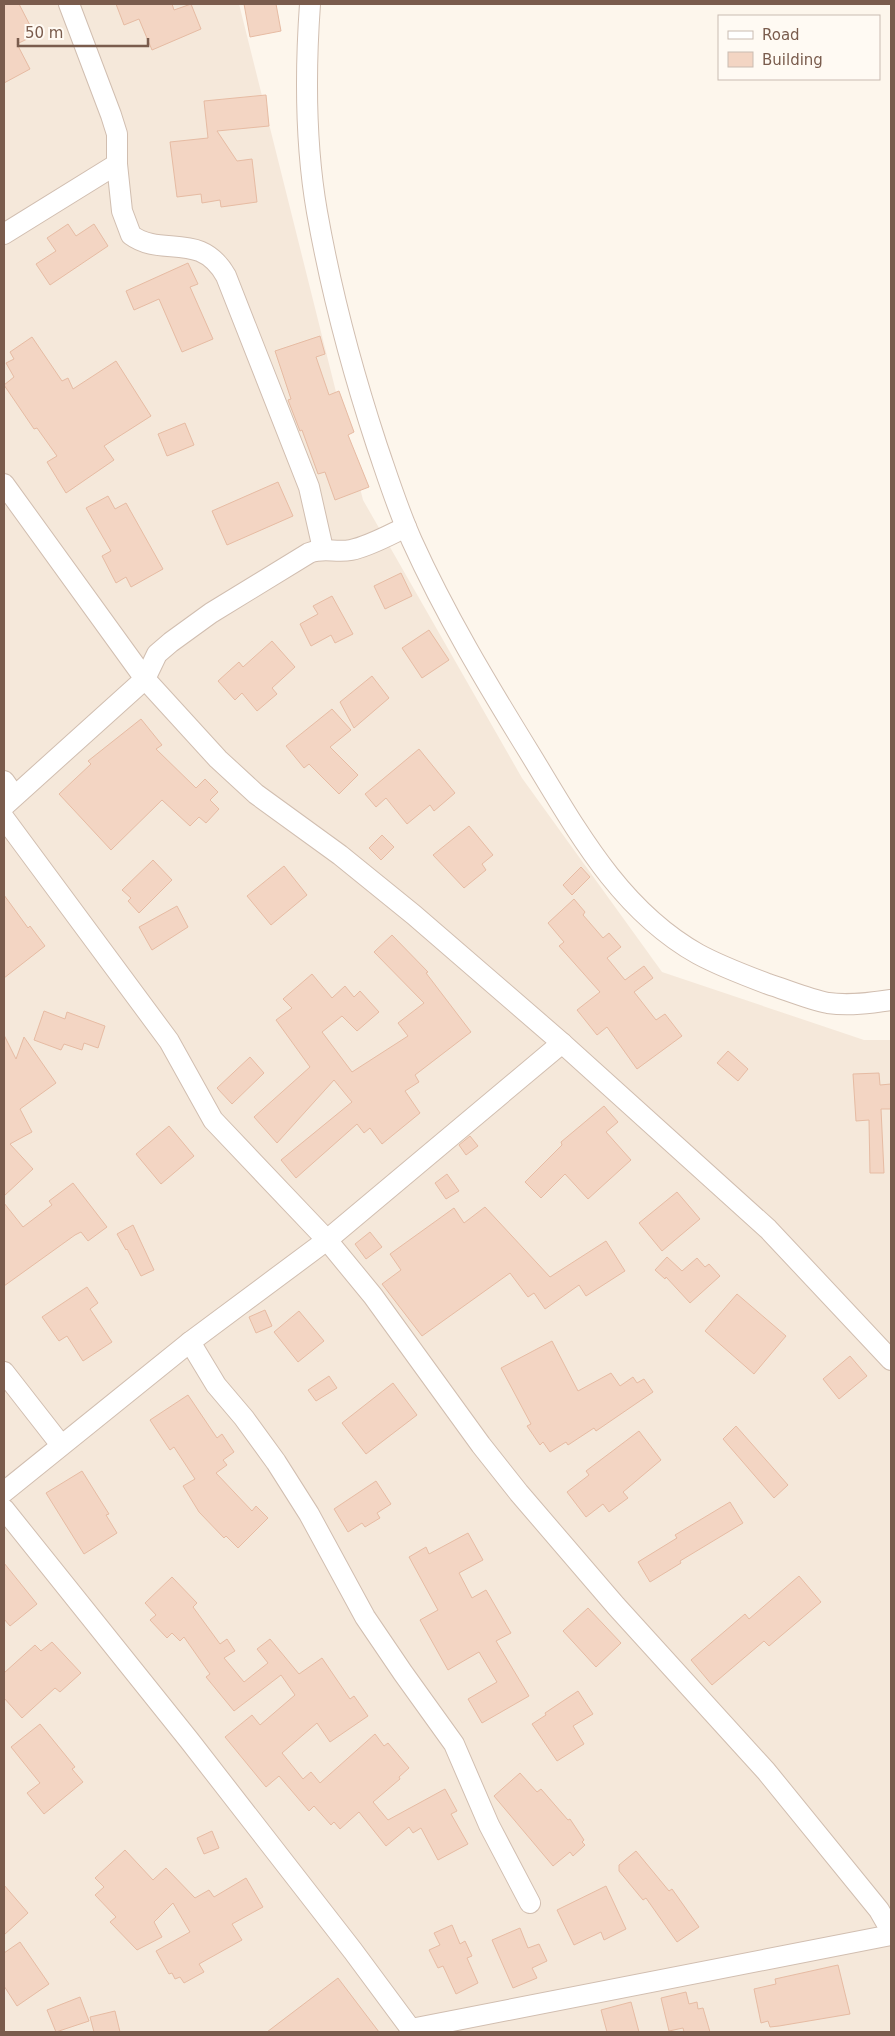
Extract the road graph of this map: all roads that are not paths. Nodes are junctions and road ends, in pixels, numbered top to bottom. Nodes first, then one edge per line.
1 (69, 4) edge
2 (310, 4) edge
3 (117, 164) junction
4 (4, 234) edge
5 (4, 484) edge
6 (406, 527) junction
7 (323, 549) junction
8 (145, 679) junction
9 (7, 794) edge
10 (4, 818) edge
11 (891, 1000) edge
12 (562, 1043) junction
13 (327, 1240) junction
14 (190, 1342) junction
15 (891, 1360) edge
16 (4, 1372) edge
17 (61, 1445) junction
18 (4, 1492) edge
19 (4, 1509) edge
20 (530, 1903) dead end
21 (891, 1931) edge
22 (891, 1935) edge
23 (412, 2031) edge

1 - 3 street
2 - 6 street
3 - 4 street
3 - 7 street
5 - 8 street
6 - 7 street
6 - 11 street
7 - 8 street
8 - 9 street
8 - 12 street
10 - 13 street
12 - 13 street
12 - 15 street
13 - 14 street
13 - 21 street
14 - 17 street
14 - 20 street
16 - 17 street
17 - 18 street
19 - 23 street
22 - 23 street

